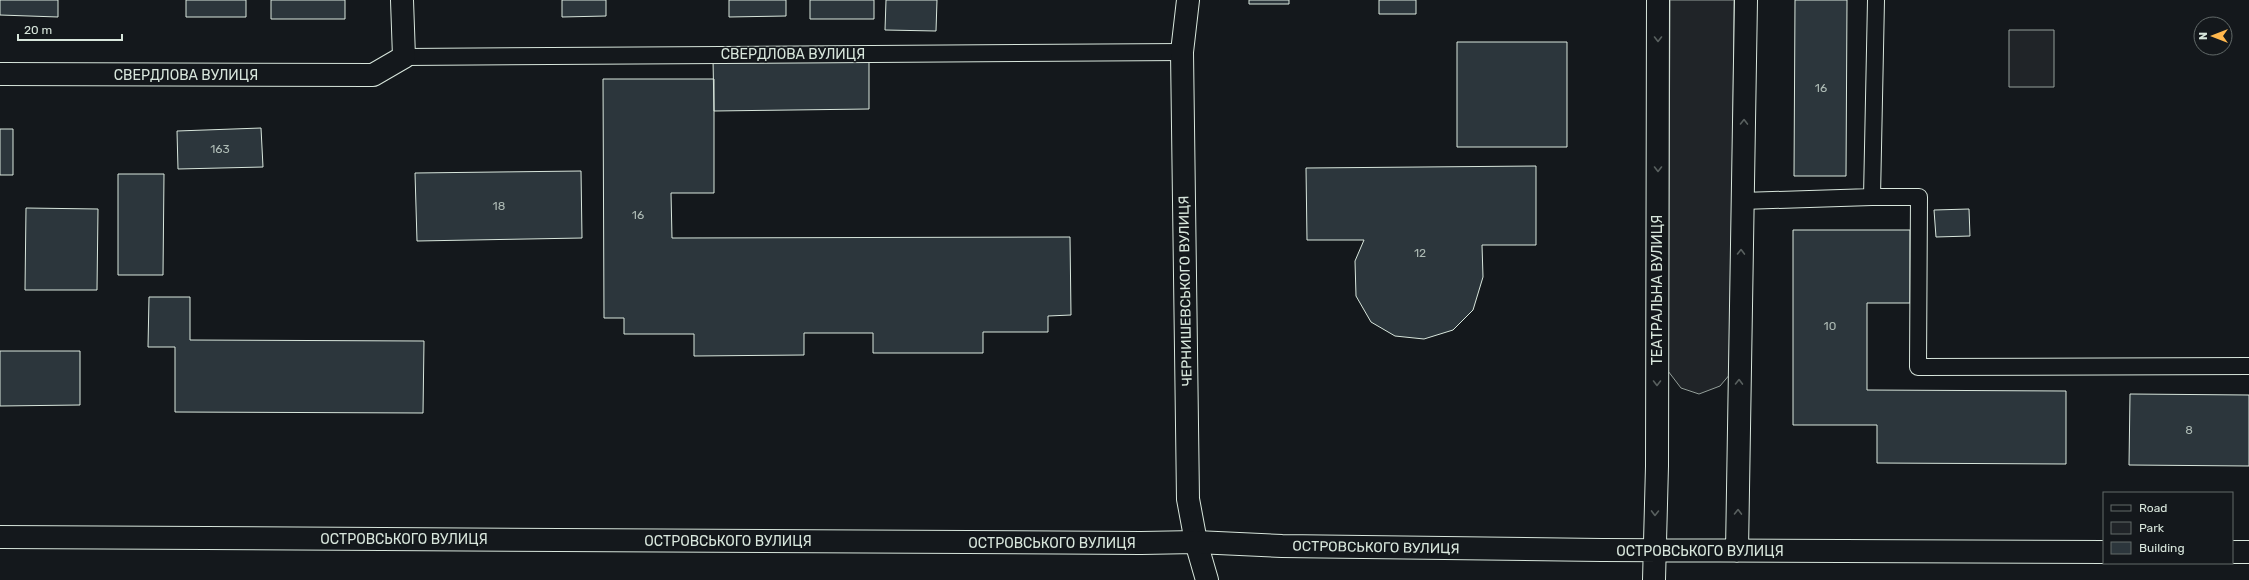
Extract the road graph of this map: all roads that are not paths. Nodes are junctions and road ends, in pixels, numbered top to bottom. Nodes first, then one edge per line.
1 (402, 0) edge
2 (1188, 0) edge
3 (1658, 0) edge
4 (1746, 0) edge
5 (1876, 0) edge
6 (1182, 52) junction
7 (404, 57) junction
8 (0, 74) edge
9 (1872, 197) junction
10 (1742, 201) junction
11 (2249, 366) edge
12 (0, 537) edge
13 (1196, 542) junction
14 (1654, 551) junction
15 (1737, 551) junction
16 (2103, 552) edge
17 (2233, 552) edge
18 (2249, 552) edge
19 (1207, 580) edge
20 (1654, 580) edge

1 - 7 street
2 - 6 street, ЧЕРНИШЕВСЬКОГО ВУЛИЦЯ
3 -> 14 street, ТЕАТРАЛЬНА ВУЛИЦЯ
10 -> 4 street
5 - 9 lane
6 - 7 lane, СВЕРДЛОВА ВУЛИЦЯ
6 - 13 street, ЧЕРНИШЕВСЬКОГО ВУЛИЦЯ
7 - 8 street, СВЕРДЛОВА ВУЛИЦЯ
9 - 10 lane
9 - 11 lane
15 -> 10 street
12 - 13 street, ОСТРОВСЬКОГО ВУЛИЦЯ
13 - 14 street, ОСТРОВСЬКОГО ВУЛИЦЯ
13 - 19 street, ЧЕРНИШЕВСЬКОГО ВУЛИЦЯ
14 - 15 street, ОСТРОВСЬКОГО ВУЛИЦЯ
14 - 20 street, ТЕАТРАЛЬНА ВУЛИЦЯ
15 - 16 street, ОСТРОВСЬКОГО ВУЛИЦЯ
17 - 18 street

